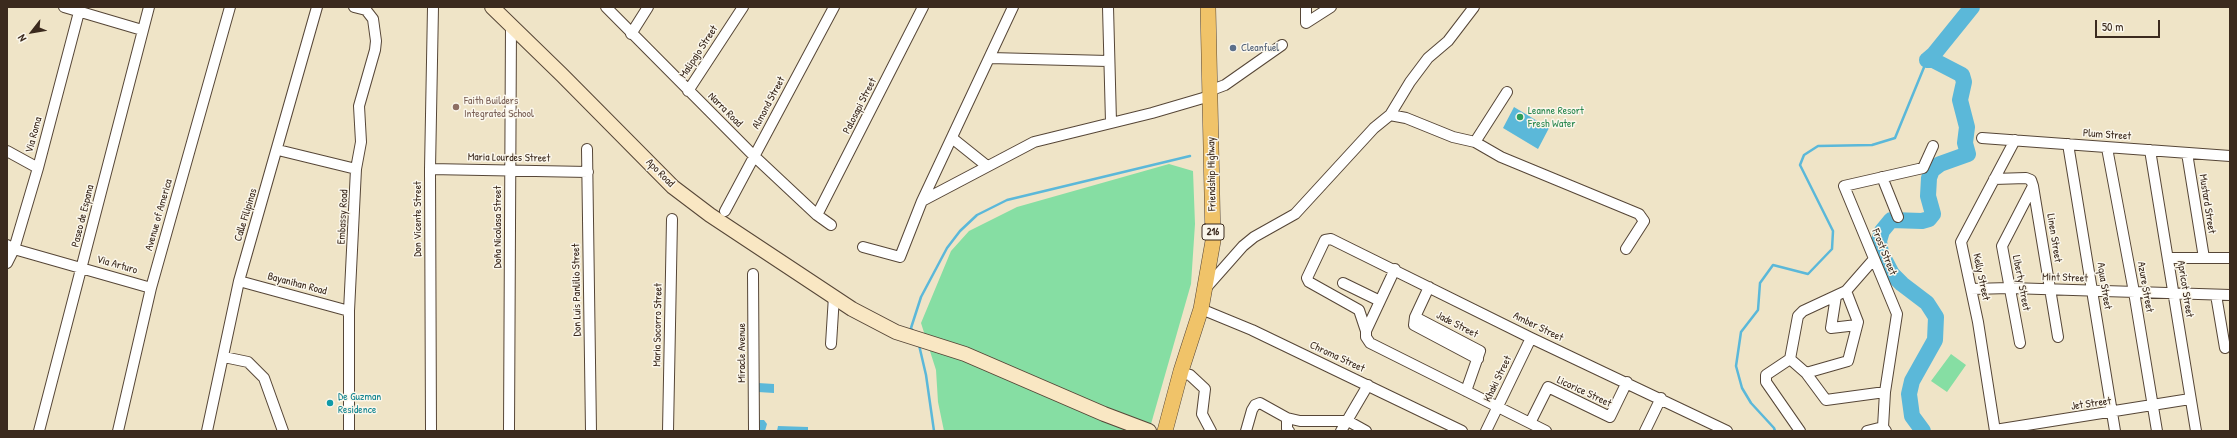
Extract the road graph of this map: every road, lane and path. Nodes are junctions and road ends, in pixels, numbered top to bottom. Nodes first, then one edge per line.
1 (64, 7) edge
2 (149, 7) edge
3 (230, 7) edge
4 (317, 7) edge
5 (354, 7) edge
6 (433, 7) edge
7 (492, 7) edge
8 (606, 7) edge
9 (648, 7) edge
10 (742, 7) edge
11 (834, 7) edge
12 (923, 7) edge
13 (1013, 7) edge
14 (1108, 7) edge
15 (1208, 7) edge
16 (1306, 7) edge
17 (1331, 7) edge
18 (1474, 7) edge
19 (366, 8) edge
20 (79, 12) junction
21 (511, 24) junction
22 (142, 30) junction
23 (631, 34) junction
24 (1282, 45) dead end
25 (990, 58) junction
26 (1108, 61) junction
27 (688, 91) junction
28 (1506, 92) dead end
29 (1210, 94) junction
30 (1390, 115) junction
31 (1110, 122) junction
32 (952, 138) junction
33 (1982, 138) dead end
34 (2015, 140) junction
35 (1475, 142) junction
36 (2068, 144) junction
37 (1933, 146) dead end
38 (2107, 148) junction
39 (587, 149) dead end
40 (278, 150) junction
41 (2150, 150) junction
42 (7, 151) edge
43 (2187, 153) junction
44 (754, 156) junction
45 (2230, 157) edge
46 (987, 166) junction
47 (38, 168) junction
48 (356, 169) junction
49 (430, 169) junction
50 (510, 170) junction
51 (588, 172) junction
52 (1882, 177) junction
53 (1994, 179) junction
54 (2033, 186) junction
55 (922, 201) junction
56 (725, 211) dead end
57 (817, 215) junction
58 (1898, 217) dead end
59 (672, 219) dead end
60 (831, 225) dead end
61 (11, 247) edge
62 (863, 247) dead end
63 (1626, 249) dead end
64 (2168, 258) junction
65 (2204, 258) junction
66 (2230, 258) edge
67 (1874, 259) junction
68 (7, 263) edge
69 (83, 268) junction
70 (1395, 269) junction
71 (753, 274) dead end
72 (239, 281) junction
73 (1429, 287) junction
74 (151, 288) junction
75 (2010, 288) junction
76 (1206, 289) junction
77 (1971, 289) junction
78 (2050, 290) junction
79 (1846, 291) junction
80 (2092, 291) junction
81 (2134, 292) junction
82 (2173, 294) junction
83 (1335, 295) junction
84 (2216, 295) junction
85 (2230, 295) edge
86 (834, 296) junction
87 (1836, 296) junction
88 (1380, 301) junction
89 (1201, 309) junction
90 (349, 311) junction
91 (1858, 325) junction
92 (1366, 331) junction
93 (2058, 337) dead end
94 (1531, 338) junction
95 (831, 344) dead end
96 (2020, 344) dead end
97 (2225, 348) dead end
98 (224, 357) junction
99 (1790, 359) junction
100 (1180, 373) junction
101 (1806, 373) junction
102 (1627, 382) junction
103 (1368, 385) junction
104 (1466, 391) junction
105 (1885, 392) junction
106 (1661, 398) junction
107 (2190, 399) junction
108 (1498, 406) junction
109 (2153, 406) junction
110 (2113, 413) junction
111 (1287, 418) junction
112 (1348, 421) junction
113 (1530, 423) junction
114 (1884, 429) edge
115 (39, 431) edge
116 (118, 431) edge
117 (206, 431) edge
118 (283, 431) edge
119 (349, 431) edge
120 (431, 431) edge
121 (509, 431) edge
122 (591, 431) edge
123 (668, 431) edge
124 (754, 431) edge
125 (1150, 431) edge
126 (1165, 431) edge
127 (1211, 431) edge
128 (1246, 431) edge
129 (1289, 431) edge
130 (1341, 431) edge
131 (1366, 431) edge
132 (1462, 431) edge
133 (1486, 431) edge
134 (1546, 431) edge
135 (1646, 431) edge
136 (1727, 431) edge
137 (1800, 431) edge
138 (1867, 431) edge
139 (1995, 431) edge
140 (2115, 431) edge
141 (2157, 431) edge
142 (2196, 431) edge

1 - 20 street
2 - 22 street, Paseo de Espana
3 - 74 street, Avenue of America
4 - 40 street, Calle Filipinas
5 - 19 street
6 - 49 street, Don Vicente Street
7 - 21 street, Apo Road
8 - 23 street, Narra Road
9 - 23 street
10 - 27 street, Malipajo Street
11 - 44 street, Almond Street
12 - 57 street, Palosapi Street
13 - 25 street
14 - 26 street
15 - 29 main road, Friendship Highway / 216
16 - 17 street
18 - 30 street
19 - 48 street, Embassy Road
20 - 22 street
20 - 47 street, Via Roma
21 - 50 street, Doña Nicolasa Street
21 - 86 street, Apo Road
22 - 69 street, Paseo de Espana
23 - 27 street, Narra Road
24 - 29 street
25 - 26 street
25 - 32 street
26 - 31 street
27 - 44 street, Narra Road
28 - 35 street
29 - 31 street
29 - 76 main road, Friendship Highway / 216
30 - 35 street
30 - 76 street
31 - 46 street
32 - 46 street
32 - 55 street
33 - 34 street, Plum Street
34 - 36 street, Plum Street
34 - 53 street, Kelly Street
35 - 63 street
36 - 38 street, Plum Street
36 - 80 street, Aqua Street
37 - 52 street, Frost Street
38 - 41 street, Plum Street
38 - 81 street, Azure Street
39 - 51 street, Don Luis Panlilio Street
40 - 48 street
40 - 72 street, Calle Filipinas
41 - 43 street, Plum Street
41 - 64 street, Apricot Street
42 - 47 street
43 - 45 street, Plum Street
43 - 65 street, Mustard Street
44 - 56 street, Almond Street
44 - 57 street, Narra Road
46 - 55 street
47 - 61 street, Via Roma
48 - 90 street, Embassy Road
49 - 50 street, Maria Lourdes Street
49 - 120 street, Don Vicente Street
50 - 51 street, Maria Lourdes Street
50 - 121 street, Doña Nicolasa Street
51 - 122 street, Don Luis Panlilio Street
52 - 58 street
52 - 67 street, Frost Street
53 - 54 street
53 - 77 street, Kelly Street
54 - 75 street, Liberty Street
54 - 78 street, Linen Street
55 - 62 street
57 - 60 street, Narra Road
59 - 123 street, Maria Socorro Street
61 - 68 street, Via Roma
61 - 69 street, Via Arturo
64 - 65 street
64 - 82 street, Apricot Street
65 - 66 street
67 - 79 street
67 - 105 street, Frost Street
69 - 74 street, Via Arturo
69 - 115 street, Paseo de Espana
70 - 73 street, Amber Street
70 - 83 street, Amber Street
70 - 88 street
71 - 124 street, Miracle Avenue
72 - 90 street, Bayanihan Road
72 - 98 street, Calle Filipinas
73 - 94 street, Amber Street
73 - 104 street, Jade Street
74 - 116 street, Avenue of America
75 - 77 street, Mint Street
75 - 78 street, Mint Street
75 - 96 street, Liberty Street
76 - 89 main road, Friendship Highway / 216
77 - 139 street, Kelly Street
78 - 80 street, Mint Street
78 - 93 street, Linen Street
79 - 87 street
79 - 91 street
80 - 81 street, Mint Street
80 - 110 street, Aqua Street
81 - 82 street, Mint Street
81 - 109 street, Azure Street
82 - 84 street, Mint Street
82 - 107 street, Apricot Street
83 - 88 street
83 - 92 street, Amber Street
84 - 85 street, Mint Street
84 - 97 street
86 - 95 street
86 - 125 street, Apo Road
87 - 91 street
87 - 99 street
88 - 92 street
89 - 100 main road, Friendship Highway / 216
89 - 103 street, Chroma Street
90 - 119 street, Embassy Road
91 - 101 street
92 - 104 street, Amber Street
94 - 102 street, Amber Street
94 - 108 street, Khaki Street
98 - 117 street, Calle Filipinas
98 - 118 street
99 - 101 street
99 - 137 street
100 - 126 main road, Friendship Highway / 216
100 - 127 street
101 - 105 street
102 - 106 street, Amber Street
102 - 113 street, Licorice Street
103 - 112 street
103 - 132 street, Chroma Street
104 - 108 street, Amber Street
105 - 114 street, Frost Street
106 - 135 street
106 - 136 street, Amber Street
107 - 109 street, Jet Street
107 - 142 street, Apricot Street
108 - 113 street, Amber Street
108 - 133 street, Khaki Street
109 - 110 street, Jet Street
109 - 141 street, Azure Street
110 - 139 street, Jet Street
110 - 140 street, Aqua Street
111 - 112 street
111 - 128 street
111 - 129 street
112 - 130 street
112 - 131 street
113 - 134 street, Amber Street
114 - 138 street

